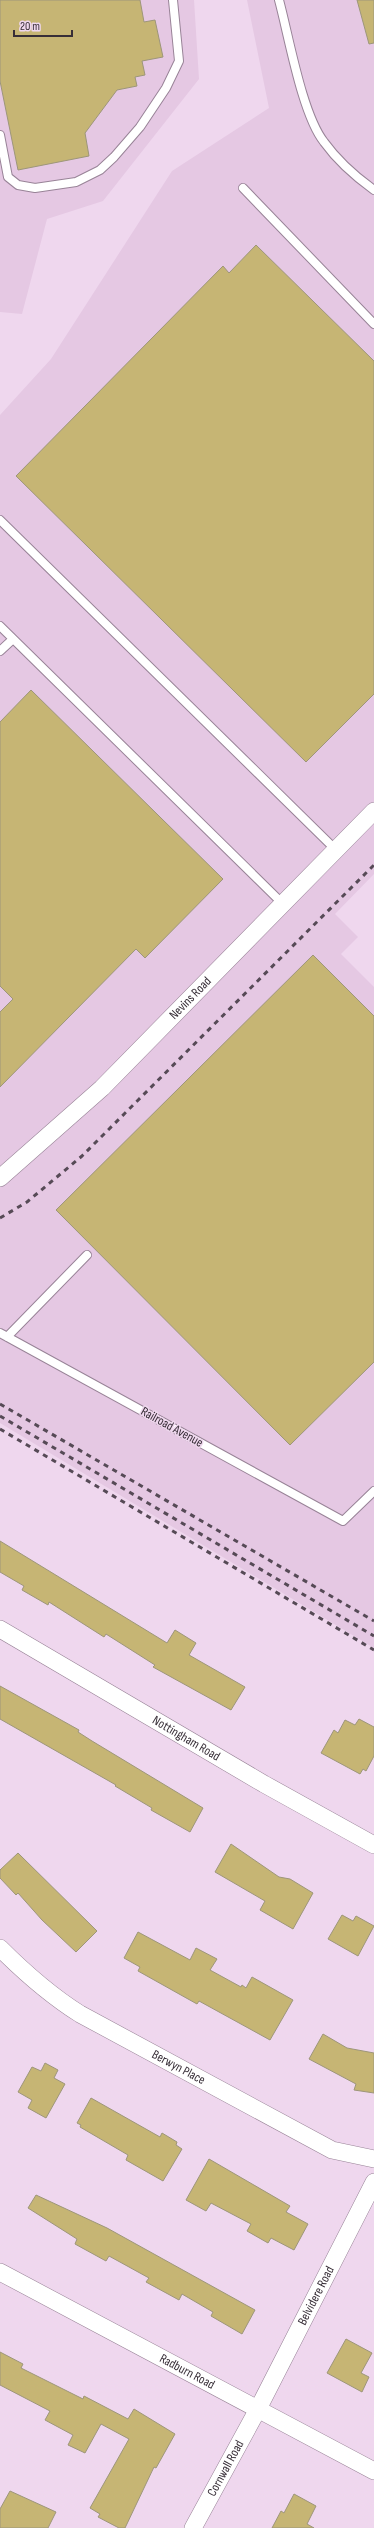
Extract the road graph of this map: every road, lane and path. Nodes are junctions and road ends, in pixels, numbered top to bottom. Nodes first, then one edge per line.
1 (173, 0) edge
2 (279, 0) edge
3 (0, 135) edge
4 (243, 188) dead end
5 (374, 190) edge
6 (374, 324) edge
7 (0, 520) edge
8 (0, 626) edge
9 (13, 639) junction
10 (0, 652) edge
11 (374, 812) edge
12 (336, 850) junction
13 (283, 904) junction
14 (0, 1178) edge
15 (87, 1255) dead end
16 (4, 1335) edge
17 (374, 1491) edge
18 (0, 1630) edge
19 (374, 1845) edge
20 (0, 1948) edge
21 (374, 2160) edge
22 (374, 2182) edge
23 (0, 2272) edge
24 (258, 2409) junction
25 (374, 2471) edge
26 (193, 2528) edge

1 - 3 lane
2 - 5 lane
4 - 6 lane
7 - 12 lane
8 - 9 lane
9 - 10 lane
9 - 13 lane
11 - 12 street, Nevins Road
12 - 13 street, Nevins Road
13 - 14 street, Nevins Road
15 - 16 lane
16 - 17 lane, Railroad Avenue
18 - 19 street, Nottingham Road
20 - 21 street, Berwyn Place
22 - 24 street, Belvidere Road
23 - 24 street, Radburn Road
24 - 25 street, Radburn Road
24 - 26 street, Cornwall Road

